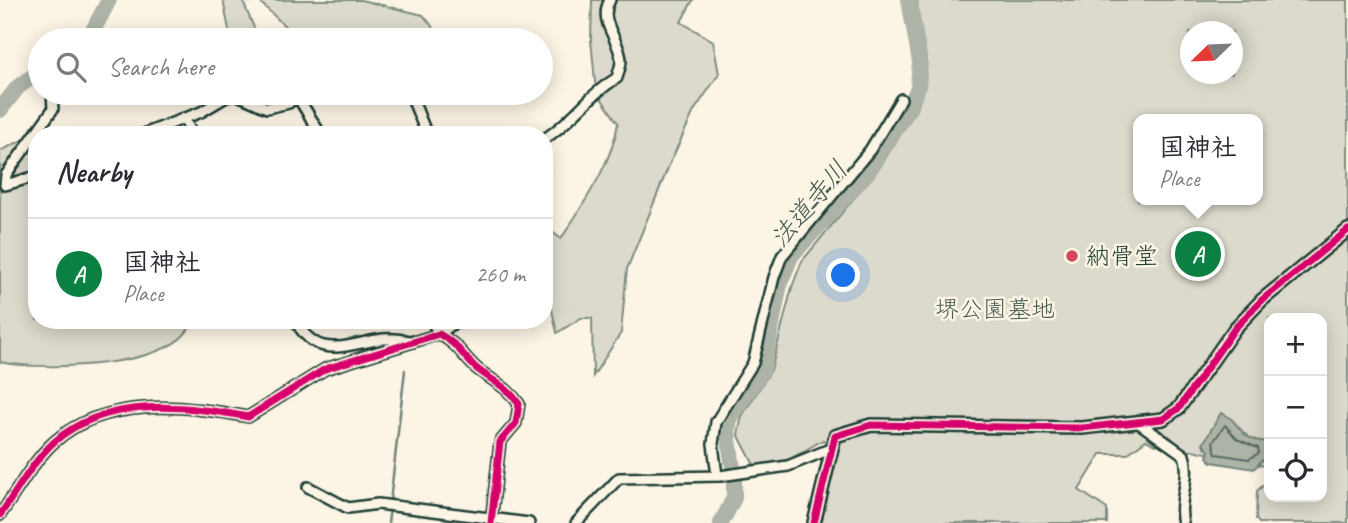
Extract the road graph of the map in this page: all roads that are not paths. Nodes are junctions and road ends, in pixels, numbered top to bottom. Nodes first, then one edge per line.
1 (610, 0) edge
2 (901, 99) dead end
3 (53, 105) edge
4 (209, 105) edge
5 (260, 105) edge
6 (280, 105) edge
7 (304, 105) edge
8 (415, 105) edge
9 (184, 118) junction
10 (41, 126) edge
11 (164, 126) edge
12 (188, 126) edge
13 (316, 126) edge
14 (423, 126) edge
15 (553, 134) edge
16 (28, 144) edge
17 (28, 179) edge
18 (1348, 230) edge
19 (300, 329) edge
20 (436, 329) edge
21 (446, 329) edge
22 (439, 334) junction
23 (416, 341) junction
24 (1139, 423) junction
25 (830, 449) junction
26 (719, 476) junction
27 (308, 487) dead end
28 (0, 514) edge
29 (491, 520) edge
30 (529, 523) edge
31 (576, 523) edge
32 (814, 523) edge
33 (1183, 523) edge

1 - 15 street
2 - 26 street
3 - 10 street
4 - 9 street
5 - 6 street
7 - 13 street
8 - 14 street
9 - 11 street
9 - 12 street
16 - 17 street
18 - 24 street
19 - 23 street
20 - 22 street
21 - 22 street
22 - 23 street
22 - 29 street
23 - 28 street
24 - 25 street
24 - 33 street
25 - 26 street
25 - 32 street
26 - 31 street
27 - 29 street
29 - 30 street

